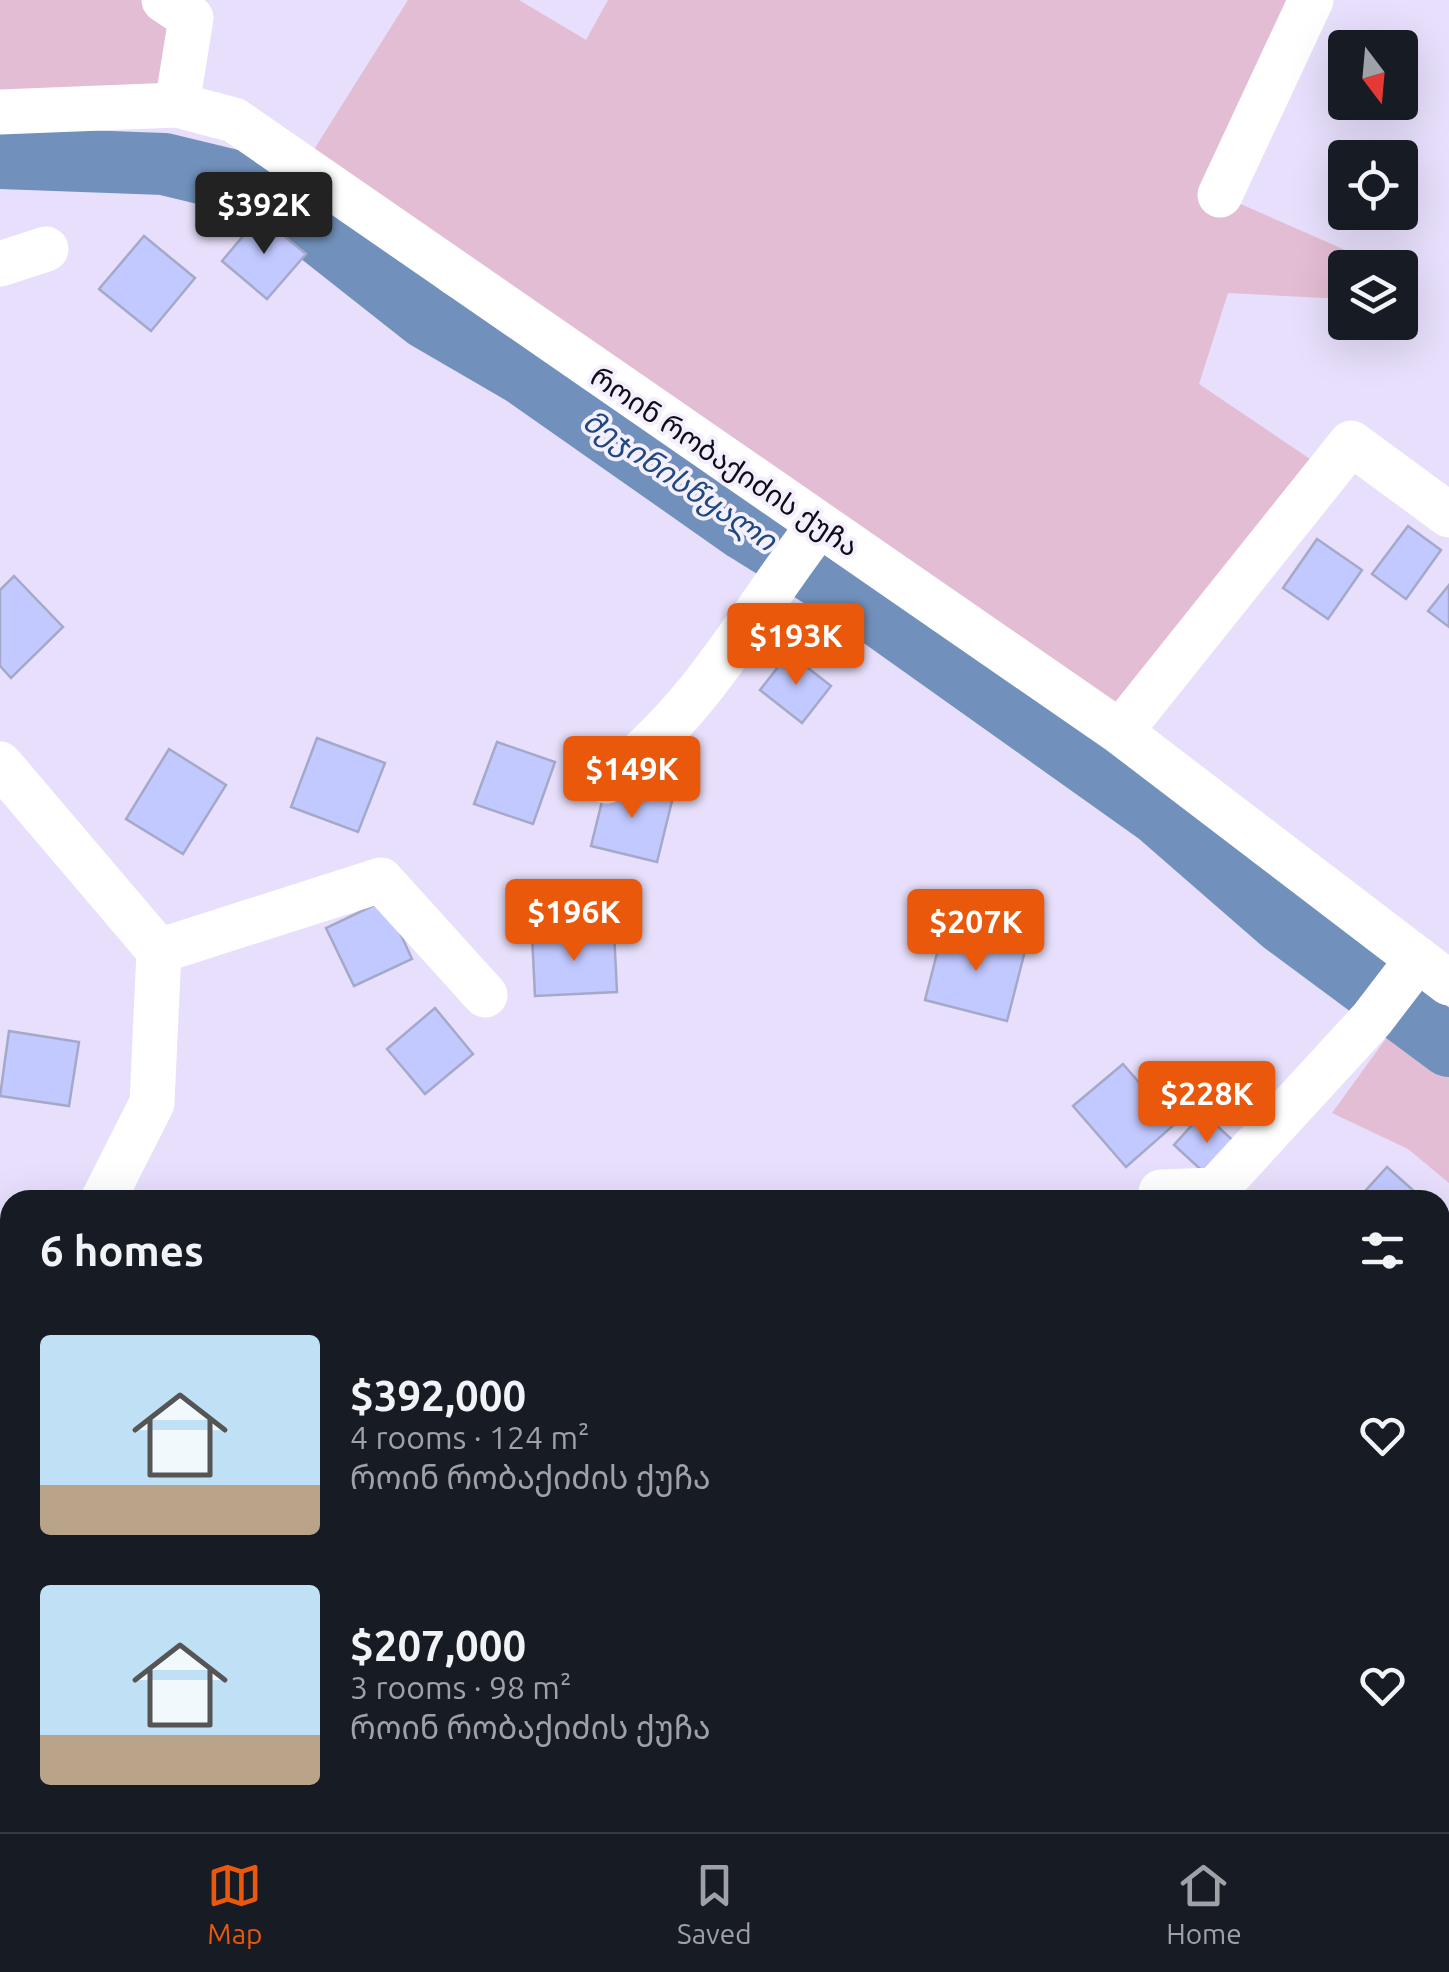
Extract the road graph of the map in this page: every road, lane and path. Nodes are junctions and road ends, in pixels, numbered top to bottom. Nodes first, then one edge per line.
1 (1311, 0) edge
2 (185, 6) edge
3 (176, 105) junction
4 (0, 112) edge
5 (1220, 195) dead end
6 (46, 249) dead end
7 (0, 264) edge
8 (1449, 515) edge
9 (803, 548) junction
10 (1120, 732) junction
11 (0, 764) edge
12 (606, 781) dead end
13 (158, 952) junction
14 (1424, 972) edge
15 (486, 994) dead end
16 (108, 1190) edge
17 (1224, 1190) edge

1 - 5 street
2 - 3 street
3 - 4 street, როინ რობაქიძის ქუჩა
3 - 9 street, როინ რობაქიძის ქუჩა
6 - 7 street
8 - 10 street
9 - 10 street, როინ რობაქიძის ქუჩა
9 - 12 street
10 - 14 street, როინ რობაქიძის ქუჩა
11 - 13 street
13 - 15 street
13 - 16 street
14 - 17 street

